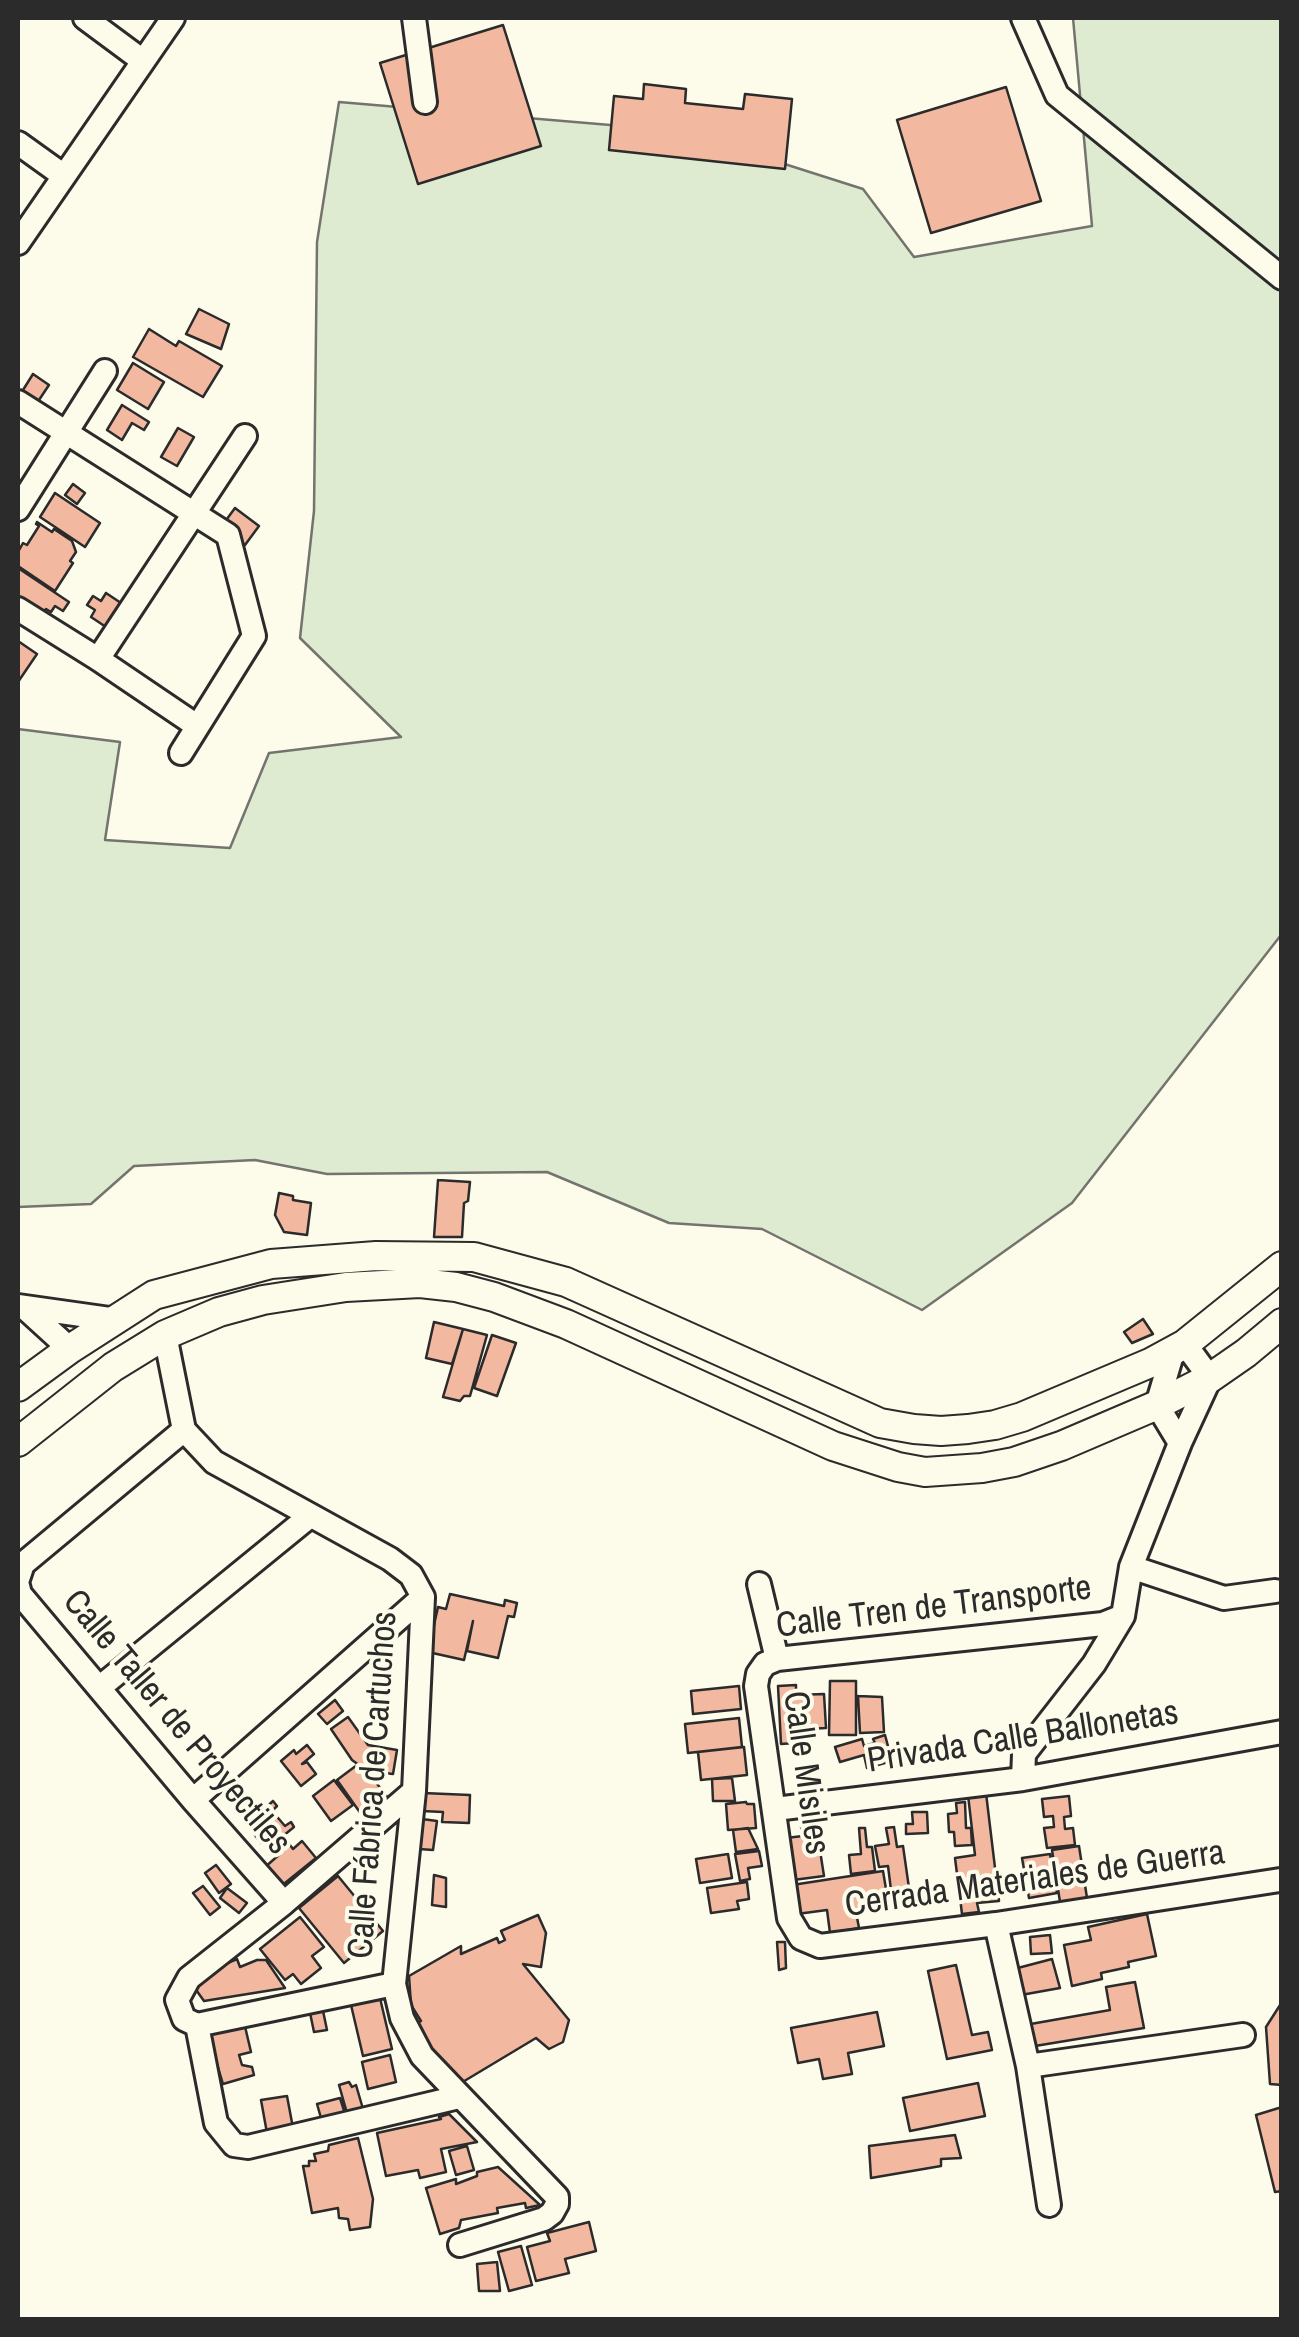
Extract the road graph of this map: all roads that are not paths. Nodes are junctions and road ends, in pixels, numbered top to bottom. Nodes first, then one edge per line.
1 (85, 18) edge
2 (173, 18) edge
3 (414, 18) edge
4 (1022, 18) edge
5 (143, 61) junction
6 (425, 102) dead end
7 (18, 143) edge
8 (64, 176) junction
9 (18, 243) edge
10 (1282, 278) edge
11 (105, 371) dead end
12 (18, 402) edge
13 (65, 432) junction
14 (245, 436) dead end
15 (18, 509) edge
16 (194, 514) junction
17 (18, 609) edge
18 (98, 659) junction
19 (197, 726) junction
20 (181, 753) dead end
21 (1282, 1266) edge
22 (580, 1288) junction
23 (21, 1307) edge
24 (626, 1310) junction
25 (117, 1320) junction
26 (1282, 1323) edge
27 (566, 1324) junction
28 (165, 1335) junction
29 (604, 1343) junction
30 (1179, 1347) junction
31 (70, 1349) junction
32 (1128, 1373) junction
33 (1210, 1378) junction
34 (18, 1387) edge
35 (1153, 1406) junction
36 (184, 1430) junction
37 (18, 1442) edge
38 (1180, 1443) junction
39 (310, 1516) junction
40 (1131, 1568) junction
41 (18, 1580) edge
42 (759, 1584) dead end
43 (1276, 1591) dead end
44 (423, 1597) junction
45 (1124, 1616) junction
46 (767, 1666) junction
47 (99, 1688) junction
48 (1282, 1732) edge
49 (1023, 1779) junction
50 (414, 1791) junction
51 (193, 1800) junction
52 (775, 1809) junction
53 (1280, 1880) edge
54 (284, 1904) junction
55 (996, 1924) junction
56 (801, 1938) joint
57 (394, 1984) junction
58 (197, 2025) junction
59 (1244, 2034) dead end
60 (1028, 2066) junction
61 (459, 2097) junction
62 (1050, 2205) dead end
63 (460, 2245) dead end

1 - 5 street
2 - 5 street
3 - 6 street
4 - 10 street
5 - 8 street
7 - 8 street
8 - 9 street
11 - 13 street
12 - 13 street
13 - 15 street
13 - 16 street
14 - 16 street
16 - 18 street
16 - 19 street
17 - 18 street
18 - 19 street
19 - 20 street
21 - 30 main road
22 - 24 main road
22 - 25 main road
22 - 27 main road
23 - 25 street
23 - 31 street
24 - 29 main road
24 - 32 main road
25 - 31 main road
26 - 33 main road
27 - 28 main road
27 - 29 main road
28 - 36 street
28 - 37 main road
29 - 35 main road
30 - 32 main road
30 - 33 street
30 - 35 street
31 - 34 main road
32 - 35 main road
33 - 35 main road
33 - 38 street
35 - 38 street
36 - 39 street, Calle Fábrica de Cartuchos
36 - 41 street
38 - 40 street
39 - 44 street, Calle Fábrica de Cartuchos
39 - 47 street
40 - 43 street
40 - 45 street
41 - 47 street, Calle Taller de Proyectiles
42 - 46 street, Calle Misiles
44 - 50 street, Calle Fábrica de Cartuchos
44 - 51 street
45 - 46 street, Calle Tren de Transporte
45 - 49 street
46 - 52 street, Calle Misiles
47 - 51 street, Calle Taller de Proyectiles
48 - 49 street, Privada Calle Ballonetas
49 - 52 street, Privada Calle Ballonetas
50 - 54 street
50 - 57 street, Calle Fábrica de Cartuchos
51 - 54 street, Calle Taller de Proyectiles
52 - 56 street, Calle Misiles
53 - 55 street, Cerrada Materiales de Guerra
54 - 58 street
55 - 56 street, Cerrada Materiales de Guerra
55 - 60 street
57 - 58 street
57 - 61 street, Calle Fábrica de Cartuchos
58 - 61 street
59 - 60 street
60 - 62 street
61 - 63 street, Calle Fábrica de Cartuchos

